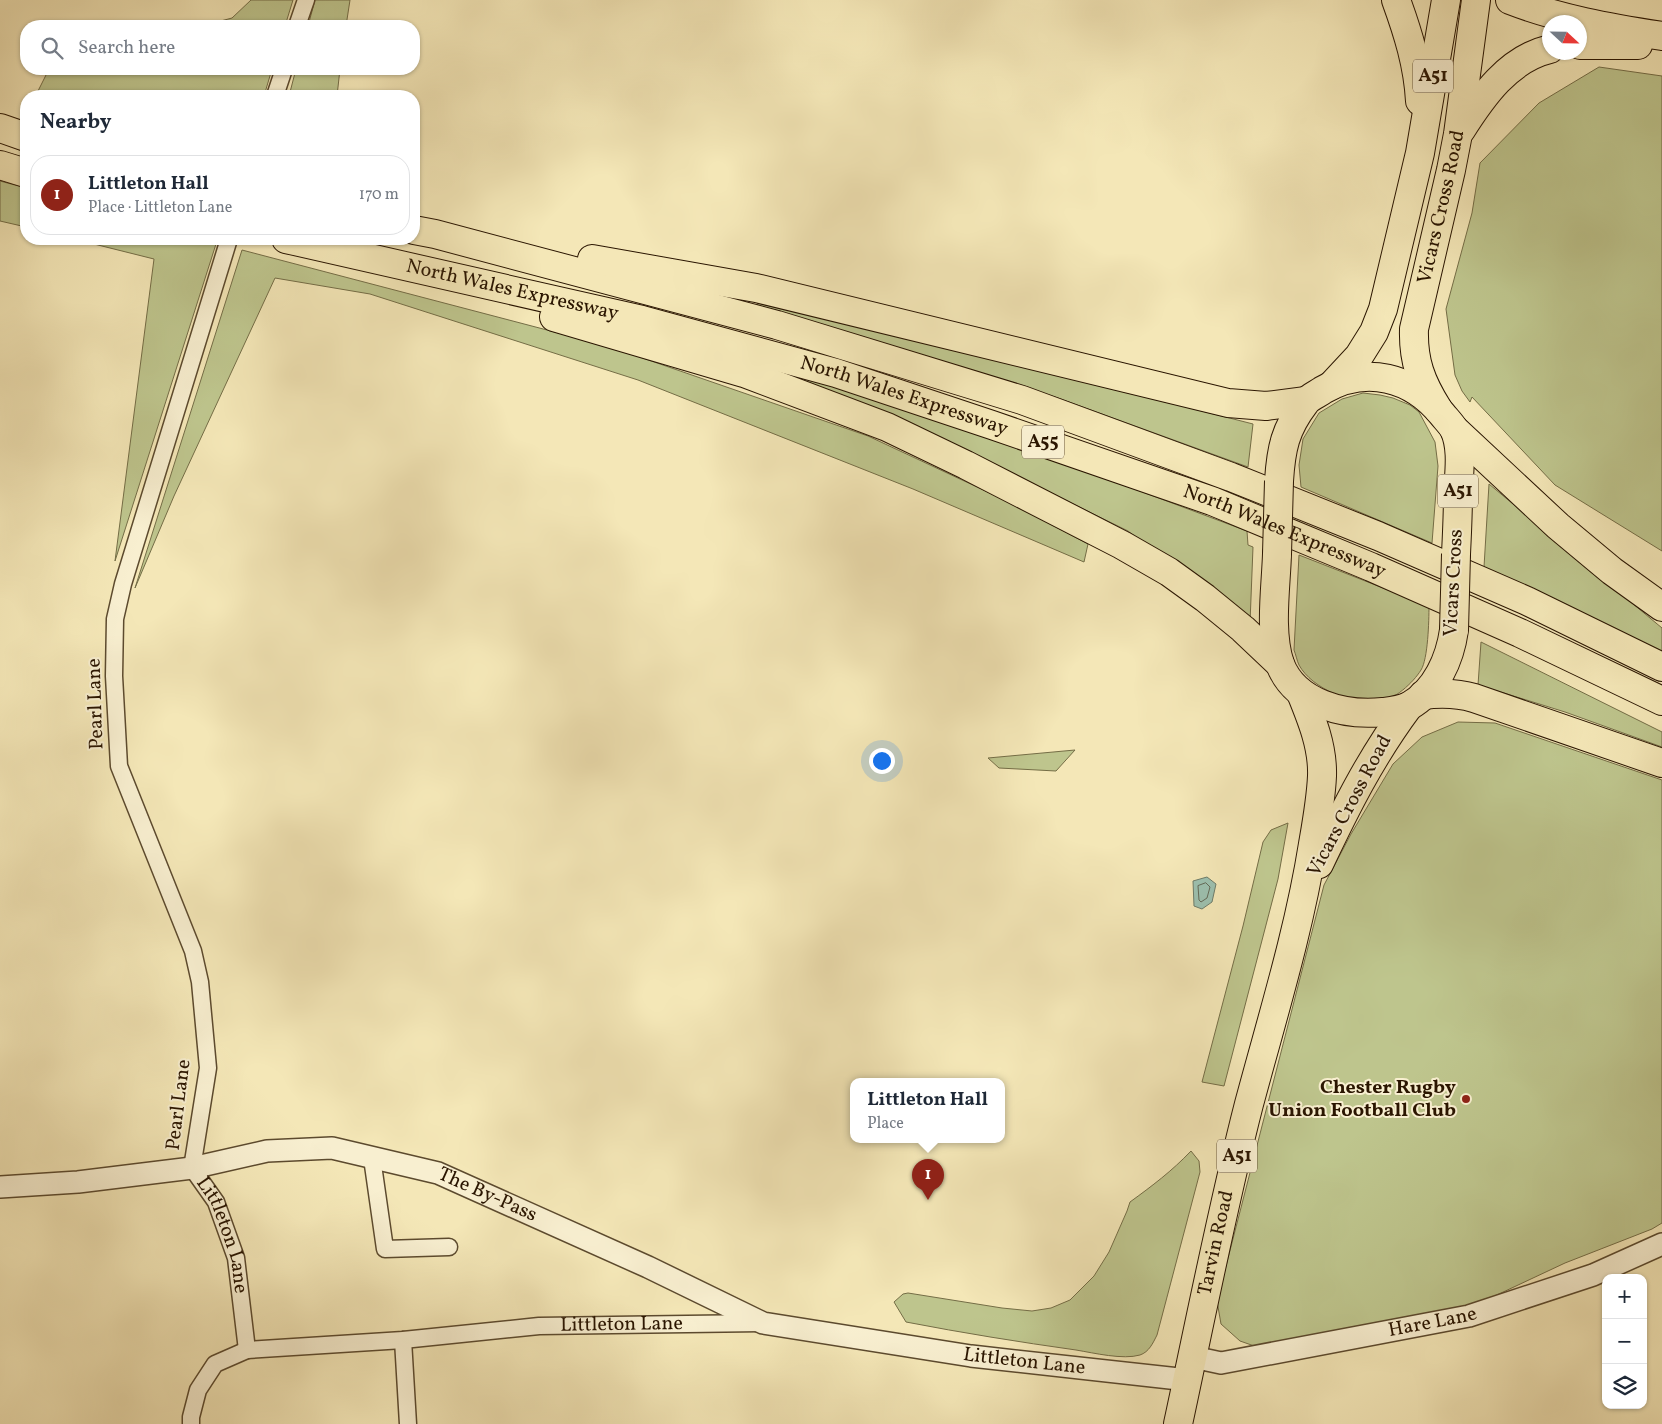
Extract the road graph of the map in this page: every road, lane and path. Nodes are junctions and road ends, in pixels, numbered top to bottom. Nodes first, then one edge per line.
1 (306, 0) edge
2 (1396, 0) edge
3 (1446, 0) edge
4 (1476, 0) edge
5 (1510, 0) edge
6 (1567, 0) edge
7 (300, 20) edge
8 (1662, 30) edge
9 (1662, 36) edge
10 (1662, 44) edge
11 (1587, 45) edge
12 (1542, 52) edge
13 (282, 75) edge
14 (277, 90) edge
15 (0, 128) edge
16 (1458, 134) junction
17 (20, 135) edge
18 (1420, 153) junction
19 (0, 165) edge
20 (20, 171) edge
21 (424, 232) edge
22 (227, 245) edge
23 (313, 245) edge
24 (397, 264) junction
25 (1332, 385) junction
26 (1306, 401) junction
27 (1446, 419) junction
28 (1662, 608) edge
29 (1280, 664) junction
30 (1662, 667) edge
31 (1302, 693) junction
32 (1416, 700) junction
33 (1662, 701) edge
34 (1662, 763) edge
35 (1306, 890) junction
36 (372, 1158) junction
37 (192, 1168) junction
38 (0, 1187) edge
39 (1662, 1244) edge
40 (449, 1247) dead end
41 (763, 1323) junction
42 (403, 1340) junction
43 (247, 1350) junction
44 (1190, 1369) junction
45 (191, 1424) edge
46 (408, 1424) edge
47 (1178, 1424) edge

1 - 7 street
2 - 18 highway
3 - 18 highway, Vicars Cross Road / A51
4 - 16 highway, Vicars Cross Road / A51
5 - 9 highway
6 - 8 highway
10 - 11 highway
12 - 16 highway
13 - 14 street
15 - 17 highway
16 - 27 highway, Vicars Cross Road / A51
18 - 25 highway, Vicars Cross Road / A51
19 - 20 highway
21 - 26 highway
21 - 30 highway, North Wales Expressway / A55
22 - 37 street, Pearl Lane
23 - 24 highway, North Wales Expressway / A55
24 - 29 highway
24 - 33 highway, North Wales Expressway / A55
25 - 26 highway, A51
25 - 27 highway, A51
26 - 29 highway, A51, bridge
27 - 28 highway
27 - 32 highway, Vicars Cross / A51, bridge
29 - 31 highway, A51
31 - 32 highway, A51
31 - 35 highway, Vicars Cross Road / A51
32 - 34 highway
32 - 35 highway, Vicars Cross Road / A51
35 - 44 highway, Tarvin Road / A51
36 - 37 street, The By-Pass
36 - 40 street
36 - 41 street, The By-Pass
37 - 38 street, The By-Pass
37 - 43 street, Littleton Lane
39 - 44 street, Hare Lane
41 - 42 street, Littleton Lane
41 - 44 street, Littleton Lane
42 - 43 street, Littleton Lane
42 - 46 street
43 - 45 street
44 - 47 highway, Tarvin Road / A51

